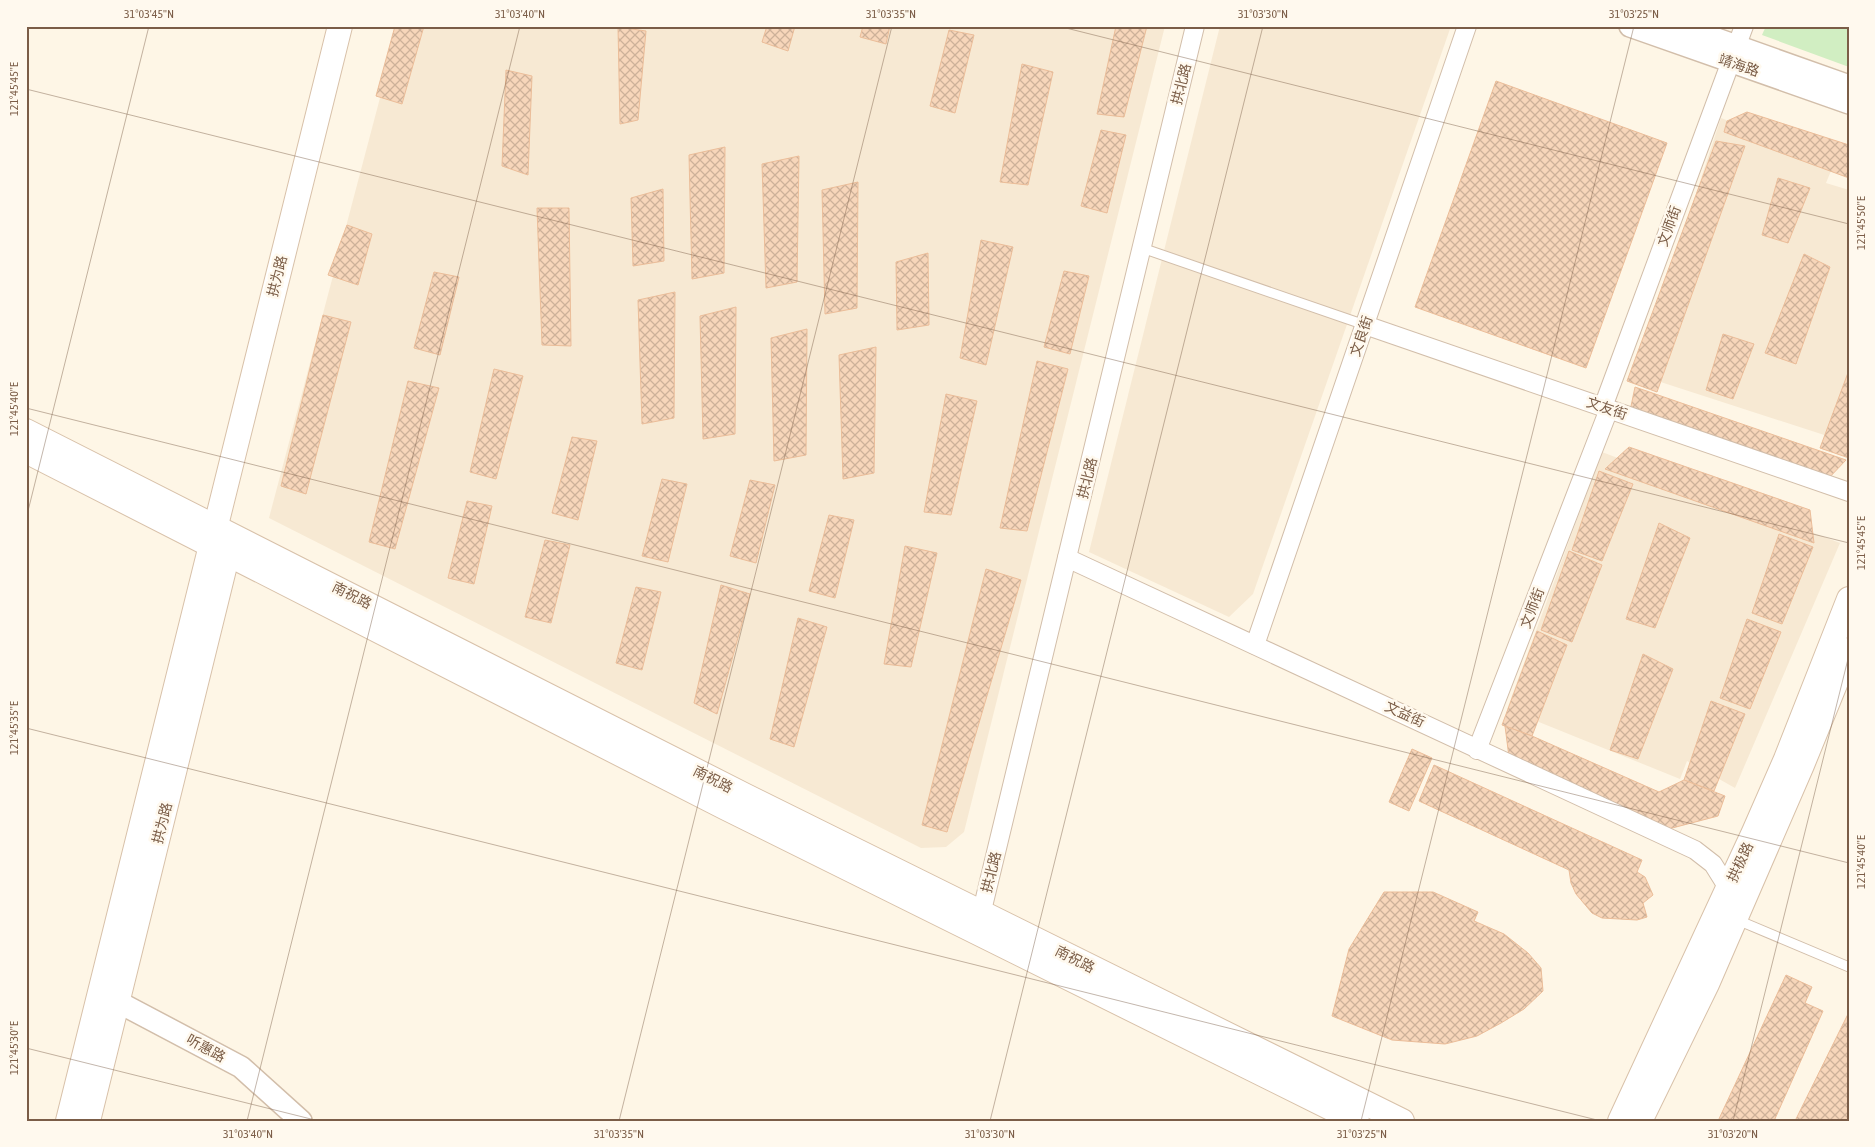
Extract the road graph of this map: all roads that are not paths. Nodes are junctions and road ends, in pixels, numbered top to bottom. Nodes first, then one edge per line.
1 (340, 26) edge
2 (1195, 26) edge
3 (1467, 26) edge
4 (1630, 26) edge
5 (1680, 26) edge
6 (1744, 26) edge
7 (1733, 54) junction
8 (1849, 86) edge
9 (1849, 103) edge
10 (1142, 248) junction
11 (1364, 325) junction
12 (1606, 408) junction
13 (26, 430) edge
14 (26, 451) edge
15 (1849, 492) edge
16 (218, 541) junction
17 (1067, 558) junction
18 (1849, 599) edge
19 (1254, 645) junction
20 (1849, 650) edge
21 (1476, 750) junction
22 (1728, 888) junction
23 (1735, 919) junction
24 (979, 921) junction
25 (1849, 967) edge
26 (109, 996) junction
27 (68, 1121) edge
28 (88, 1121) edge
29 (301, 1121) edge
30 (1357, 1121) edge
31 (1402, 1121) edge
32 (1620, 1121) edge
33 (1640, 1121) edge

1 - 16 main road, 拱为路
2 - 10 street, 拱北路
3 - 11 street, 文良街
4 - 7 street, 靖海路
5 - 7 street, 靖海路
6 - 7 street, 文师街
7 - 8 street, 靖海路
7 - 9 street, 靖海路
7 - 12 street, 文师街
10 - 11 lane
10 - 17 street, 拱北路
11 - 12 street, 文友街
11 - 19 street, 文良街
12 - 15 street, 文友街
12 - 21 street, 文师街
13 - 16 main road, 南祝路
14 - 16 main road, 南祝路
16 - 24 main road, 南祝路
16 - 26 main road, 拱为路
17 - 19 street, 文益街
17 - 24 street, 拱北路
18 - 22 main road, 拱极路
19 - 21 street, 文益街
20 - 23 main road, 拱极路
21 - 22 street, 文益街
22 - 32 main road, 拱极路
23 - 25 lane
23 - 33 main road, 拱极路
24 - 30 main road, 南祝路
24 - 31 main road, 南祝路
26 - 27 main road, 拱为路
26 - 28 main road, 拱为路
26 - 29 street, 听惠路

